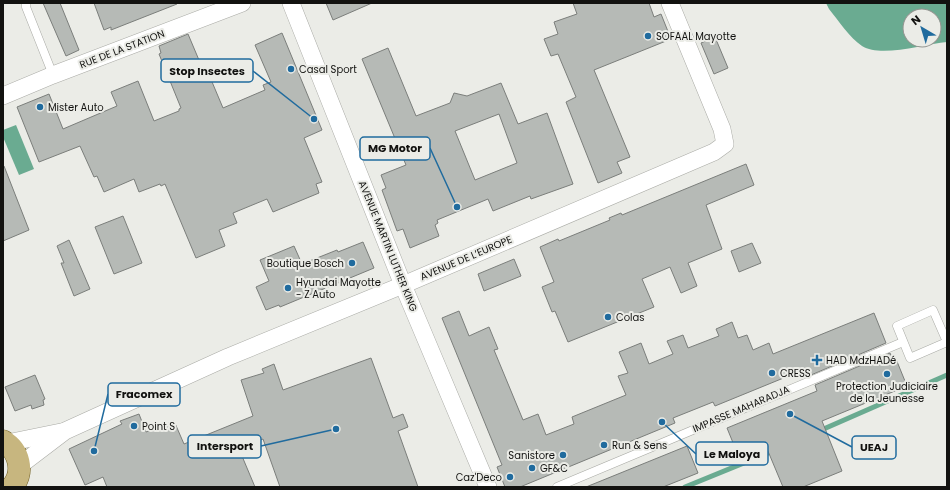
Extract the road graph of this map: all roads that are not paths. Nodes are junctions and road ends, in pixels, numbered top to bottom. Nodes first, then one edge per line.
1 (26, 3) edge
2 (242, 3) edge
3 (291, 3) edge
4 (670, 3) edge
5 (53, 75) junction
6 (3, 96) edge
7 (403, 285) junction
8 (903, 342) junction
9 (65, 431) junction
10 (5, 442) edge
11 (17, 479) edge
12 (488, 487) edge
13 (557, 487) edge

1 - 5 lane
2 - 5 street, RUE DE LA STATION
3 - 7 street, AVENUE MARTIN LUTHER KING
4 - 7 street, AVENUE DE L’EUROPE
5 - 6 street, RUE DE LA STATION
7 - 9 street, AVENUE DE L’EUROPE
7 - 12 street, AVENUE MARTIN LUTHER KING
8 - 8 lane
8 - 13 lane, IMPASSE MAHARADJA
9 - 10 street, AVENUE DE L’EUROPE
9 - 11 street, AVENUE DE L’EUROPE
10 - 11 main road

